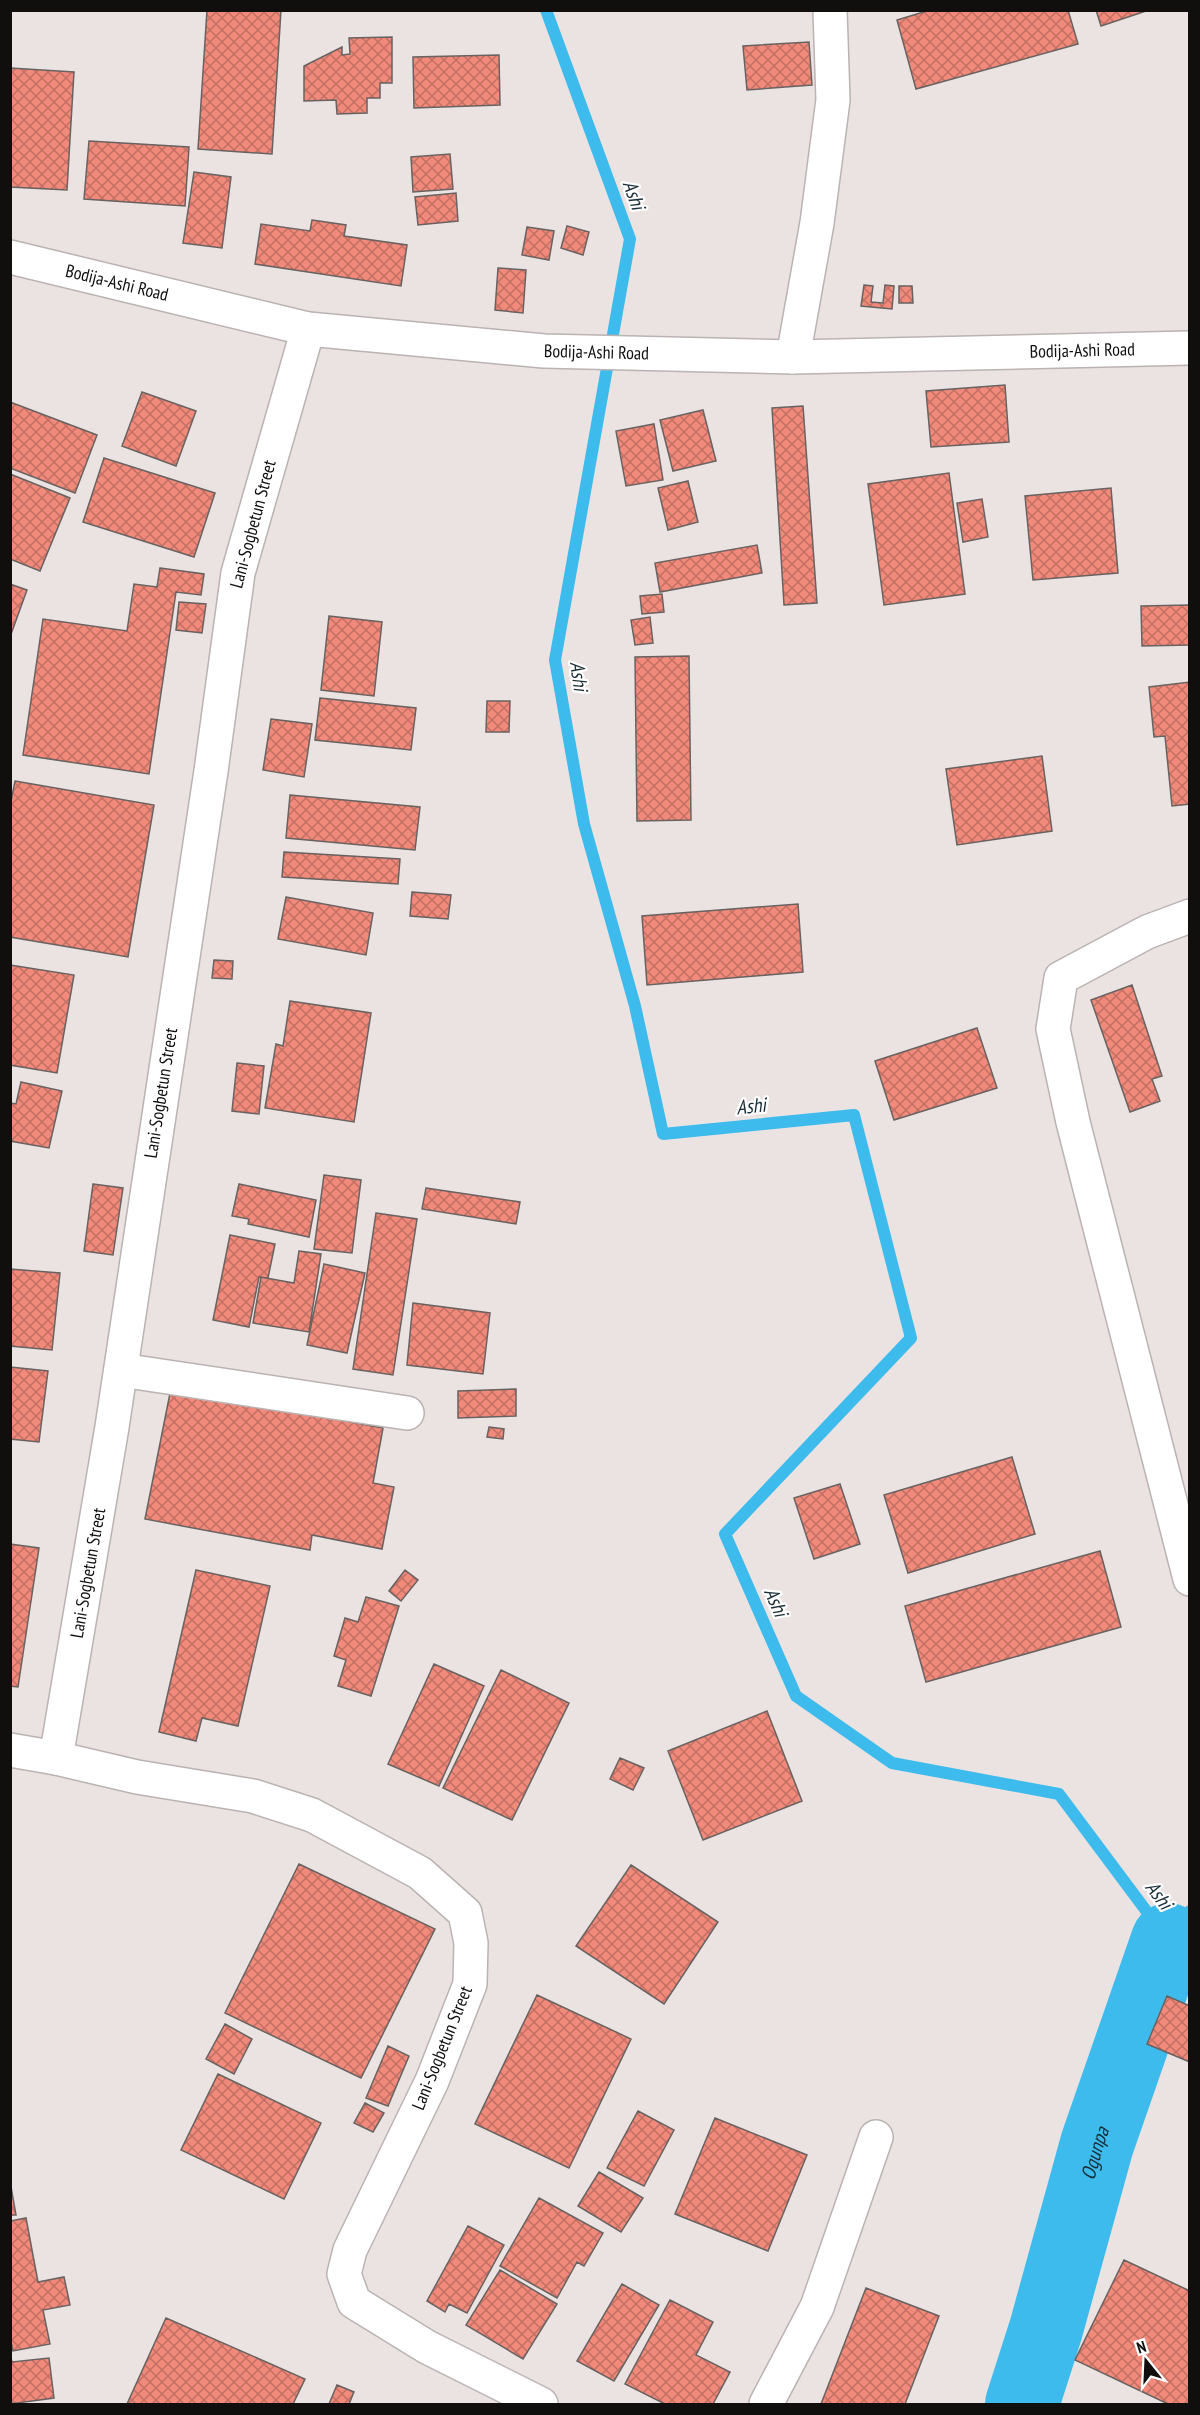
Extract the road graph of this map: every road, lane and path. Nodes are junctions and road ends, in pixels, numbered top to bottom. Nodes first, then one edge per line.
1 (830, 10) edge
2 (10, 257) edge
3 (308, 329) junction
4 (1190, 348) edge
5 (792, 357) junction
6 (1190, 916) edge
7 (121, 1370) junction
8 (407, 1413) dead end
9 (1190, 1579) edge
10 (10, 1750) edge
11 (56, 1758) junction
12 (876, 2137) dead end
13 (541, 2404) edge
14 (766, 2404) edge

1 - 5 street
2 - 3 street, Bodija-Ashi Road
3 - 5 street, Bodija-Ashi Road
3 - 7 street, Lani-Sogbetun Street
4 - 5 street, Bodija-Ashi Road
6 - 9 street
7 - 8 street
7 - 11 street, Lani-Sogbetun Street
10 - 11 street
11 - 13 street, Lani-Sogbetun Street
12 - 14 street

